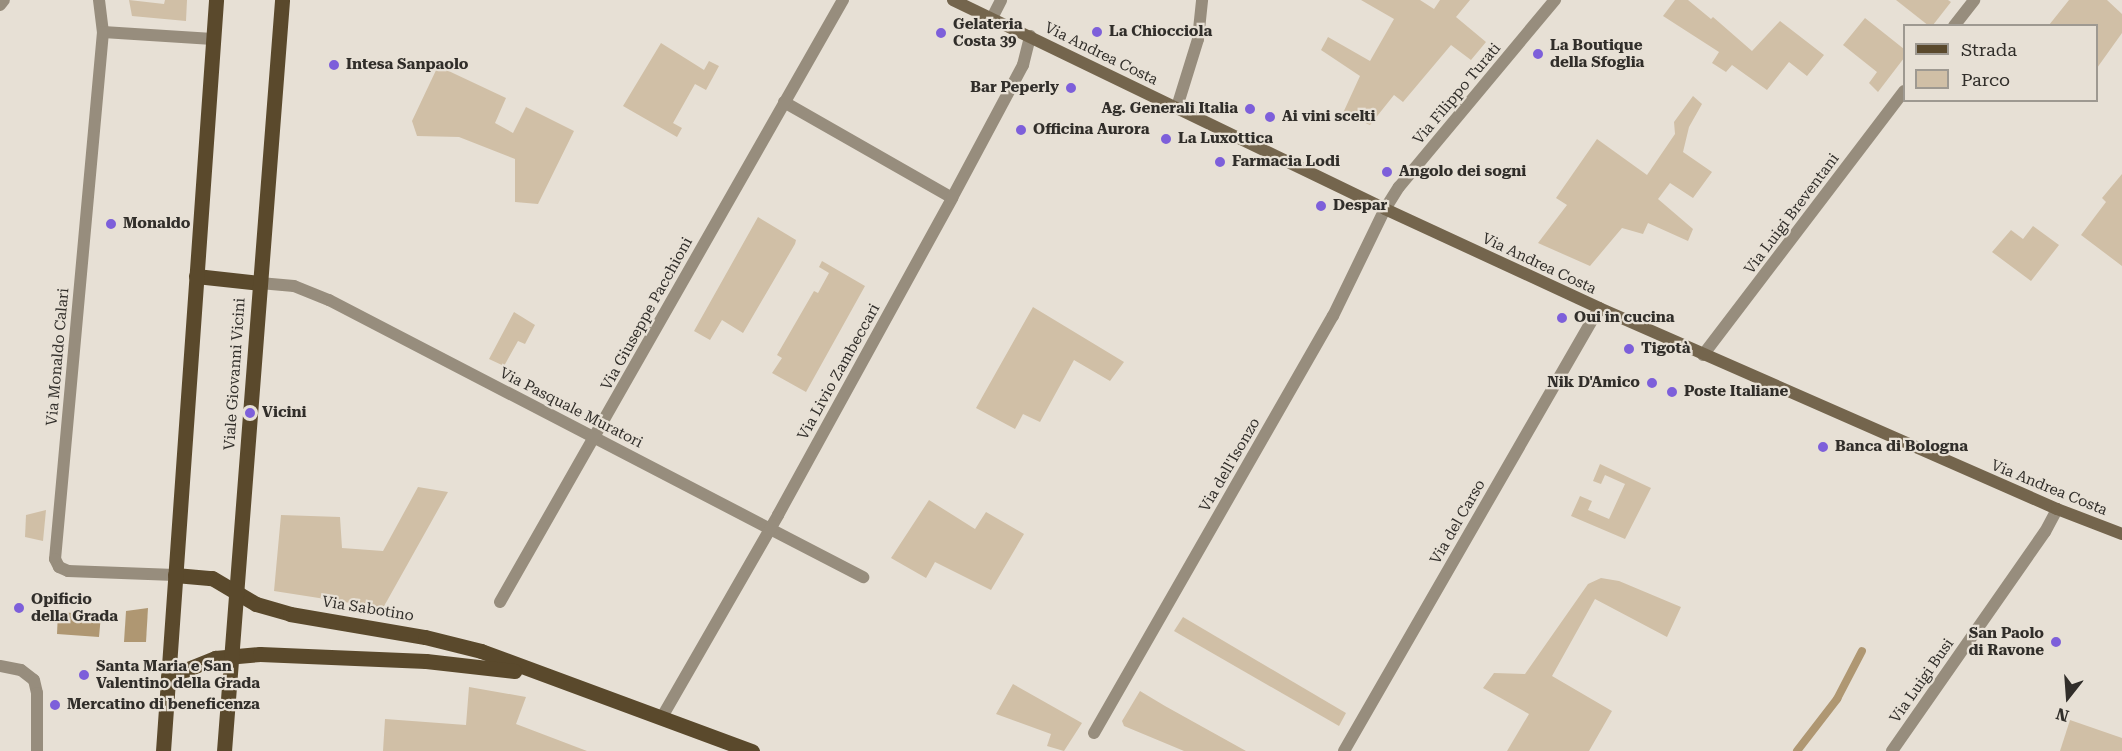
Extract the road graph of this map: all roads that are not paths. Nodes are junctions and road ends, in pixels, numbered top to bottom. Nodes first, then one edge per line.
1 (4, 0) edge
2 (99, 0) edge
3 (216, 0) edge
4 (282, 0) edge
5 (843, 0) edge
6 (953, 0) edge
7 (1001, 0) edge
8 (1202, 0) edge
9 (1555, 0) edge
10 (1974, 0) edge
11 (0, 5) edge
12 (992, 18) junction
13 (1956, 24) edge
14 (103, 32) junction
15 (1030, 36) junction
16 (213, 39) junction
17 (1903, 94) edge
18 (784, 102) junction
19 (1177, 107) junction
20 (952, 198) junction
21 (1385, 209) junction
22 (196, 276) junction
23 (260, 283) junction
24 (1599, 308) junction
25 (1704, 355) junction
26 (594, 438) junction
27 (2056, 509) junction
28 (770, 528) junction
29 (2122, 534) edge
30 (175, 575) junction
31 (863, 577) dead end
32 (236, 592) junction
33 (500, 602) dead end
34 (231, 655) junction
35 (0, 666) edge
36 (168, 677) junction
37 (557, 679) junction
38 (662, 717) junction
39 (1094, 734) dead end
40 (37, 751) edge
41 (163, 751) edge
42 (224, 751) edge
43 (752, 751) edge
44 (1344, 751) edge
45 (1892, 751) edge

1 - 11 street
2 - 14 street, Via Monaldo Calari
3 - 16 main road
4 - 23 main road, Viale Giovanni Vicini
5 - 18 street, Via Giuseppe Pacchioni
6 - 12 main road, Via Andrea Costa
7 - 12 street
8 - 19 street
9 - 21 street, Via Filippo Turati
10 - 13 street
12 - 15 main road, Via Andrea Costa
14 - 16 street
14 - 30 street, Via Monaldo Calari
15 - 19 main road, Via Andrea Costa
15 - 20 street, Via Livio Zambeccari
16 - 22 main road
17 - 25 street, Via Luigi Breventani
18 - 20 street
18 - 26 street, Via Giuseppe Pacchioni
19 - 21 main road, Via Andrea Costa
20 - 28 street, Via Livio Zambeccari
21 - 24 main road, Via Andrea Costa
21 - 39 street, Via dell'Isonzo
22 - 23 main road
22 - 30 main road
23 - 26 street, Via Pasquale Muratori
23 - 32 main road, Viale Giovanni Vicini
24 - 25 main road, Via Andrea Costa
24 - 44 street, Via del Carso
25 - 27 main road, Via Andrea Costa
26 - 28 street, Via Pasquale Muratori
26 - 33 street, Via Giuseppe Pacchioni
27 - 29 main road, Via Andrea Costa
27 - 45 street, Via Luigi Busi
28 - 31 street, Via Pasquale Muratori
28 - 38 street, Via Livio Zambeccari
30 - 32 main road, Via Sabotino
30 - 36 main road
32 - 34 main road, Viale Giovanni Vicini
32 - 37 main road, Via Sabotino
34 - 36 main road, Via Sabotino
34 - 37 main road, Via Sabotino
34 - 42 main road, Viale Giovanni Vicini
35 - 40 street
36 - 41 main road
37 - 38 main road, Via Sabotino
38 - 43 main road, Via Sabotino

